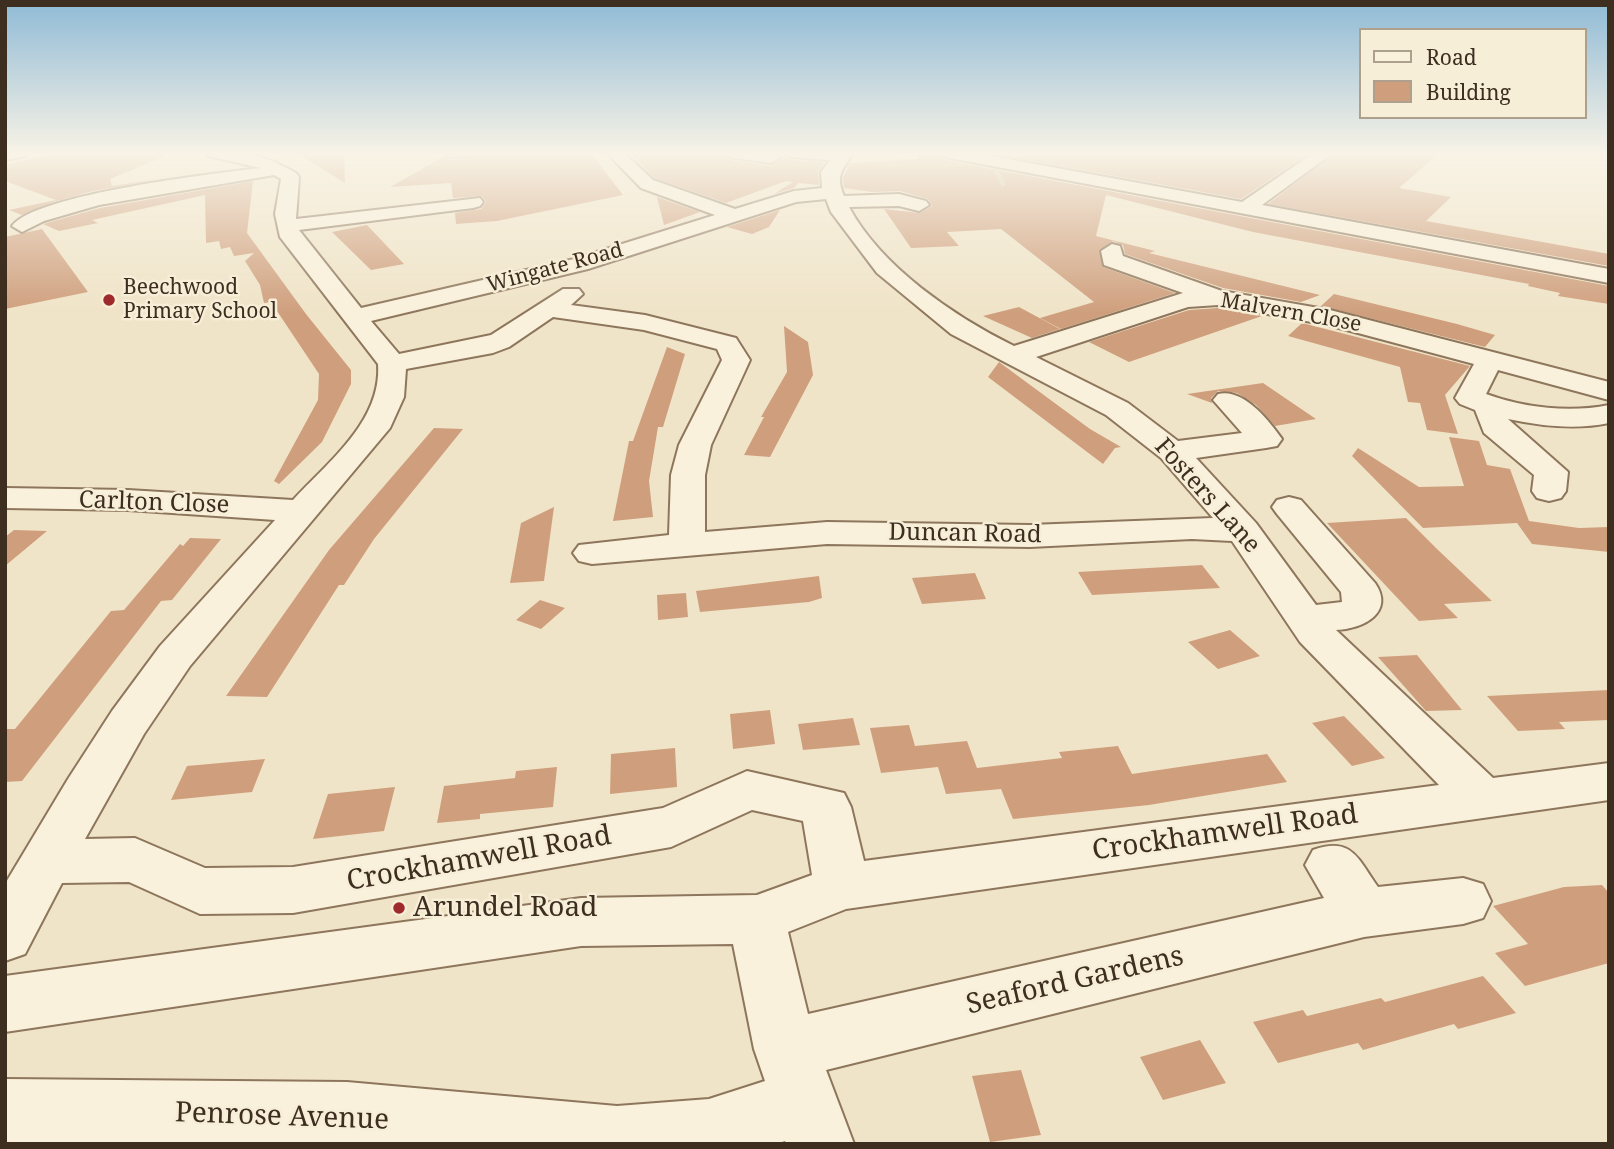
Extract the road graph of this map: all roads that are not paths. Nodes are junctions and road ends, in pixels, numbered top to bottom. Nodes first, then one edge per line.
1 (75, 206) edge
2 (289, 206) edge
3 (445, 206) edge
4 (707, 206) edge
5 (765, 206) edge
6 (840, 206) edge
7 (1248, 206) edge
8 (733, 215) junction
9 (22, 226) dead end
10 (286, 226) junction
11 (1105, 257) dead end
12 (574, 265) junction
13 (1609, 276) edge
14 (1218, 298) junction
15 (550, 309) junction
16 (355, 317) junction
17 (1011, 356) junction
18 (1491, 360) junction
19 (392, 363) junction
20 (1609, 391) edge
21 (1228, 400) dead end
22 (1489, 407) junction
23 (1609, 414) edge
24 (1172, 451) junction
25 (1549, 491) dead end
26 (5, 498) edge
27 (1289, 507) dead end
28 (302, 511) junction
29 (1243, 531) junction
30 (687, 543) junction
31 (591, 553) dead end
32 (1306, 618) junction
33 (1609, 780) edge
34 (1484, 800) junction
35 (47, 862) junction
36 (1332, 865) dead end
37 (842, 887) junction
38 (1463, 901) dead end
39 (1364, 913) junction
40 (757, 919) junction
41 (5, 936) edge
42 (5, 1004) edge
43 (803, 1098) edge
44 (5, 1112) edge

1 - 9 street
2 - 10 street
3 - 10 street
4 - 8 street
5 - 8 street, Wingate Road
6 - 17 street, Fosters Lane
7 - 13 street
8 - 12 street, Wingate Road
10 - 16 street
11 - 14 street
12 - 15 street
12 - 16 street, Wingate Road
14 - 17 street, Malvern Close
14 - 18 street, Malvern Close
15 - 19 street
15 - 30 street
16 - 19 street
17 - 24 street, Fosters Lane
18 - 20 street, Malvern Close
18 - 22 street
19 - 28 street
21 - 24 street
22 - 23 street
22 - 25 street
24 - 29 street, Fosters Lane
26 - 28 street, Carlton Close
27 - 32 street
28 - 35 street
29 - 30 street, Duncan Road
29 - 32 street, Fosters Lane
30 - 31 street, Duncan Road
32 - 34 street, Fosters Lane
33 - 34 street, Crockhamwell Road
34 - 37 street, Crockhamwell Road
35 - 37 street, Crockhamwell Road
35 - 41 street
36 - 39 street
37 - 40 street, Crockhamwell Road
38 - 39 street, Seaford Gardens
39 - 43 street, Seaford Gardens
40 - 42 street, Crockhamwell Road
40 - 43 street
43 - 44 street, Penrose Avenue

